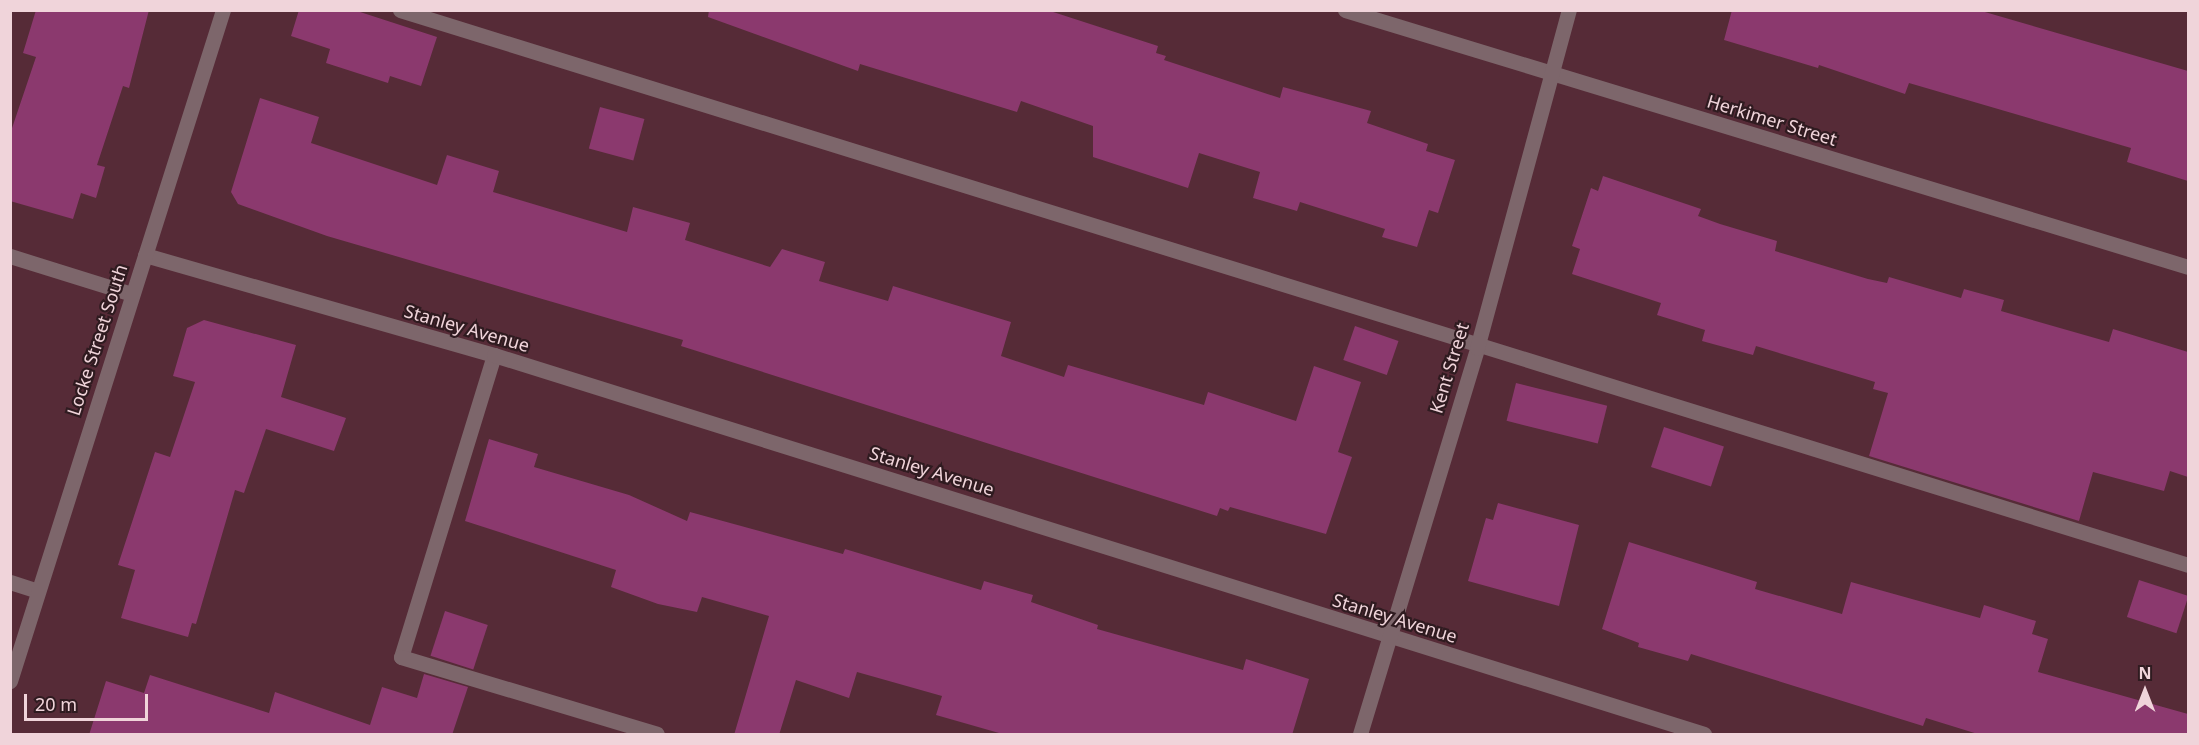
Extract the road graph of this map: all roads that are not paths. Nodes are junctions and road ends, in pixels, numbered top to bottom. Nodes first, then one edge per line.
1 (223, 10) edge
2 (400, 10) edge
3 (1345, 10) edge
4 (1569, 10) edge
5 (1551, 72) junction
6 (145, 255) junction
7 (10, 256) edge
8 (2188, 267) edge
9 (132, 294) junction
10 (1477, 348) junction
11 (494, 356) junction
12 (2188, 565) edge
13 (10, 582) edge
14 (38, 591) junction
15 (1386, 636) junction
16 (10, 681) edge
17 (657, 735) edge
18 (1360, 735) edge
19 (1704, 735) edge

1 - 6 street, Locke Street South
2 - 10 street
3 - 5 street, Herkimer Street
4 - 5 street, Kent Street
5 - 8 street, Herkimer Street
5 - 10 street, Kent Street
6 - 9 street, Locke Street South
6 - 11 street, Stanley Avenue
7 - 9 street
9 - 14 street, Locke Street South
10 - 12 street
10 - 15 street, Kent Street
11 - 15 street, Stanley Avenue
11 - 17 street
13 - 14 street
14 - 16 street, Locke Street South
15 - 18 street, Kent Street
15 - 19 street, Stanley Avenue

